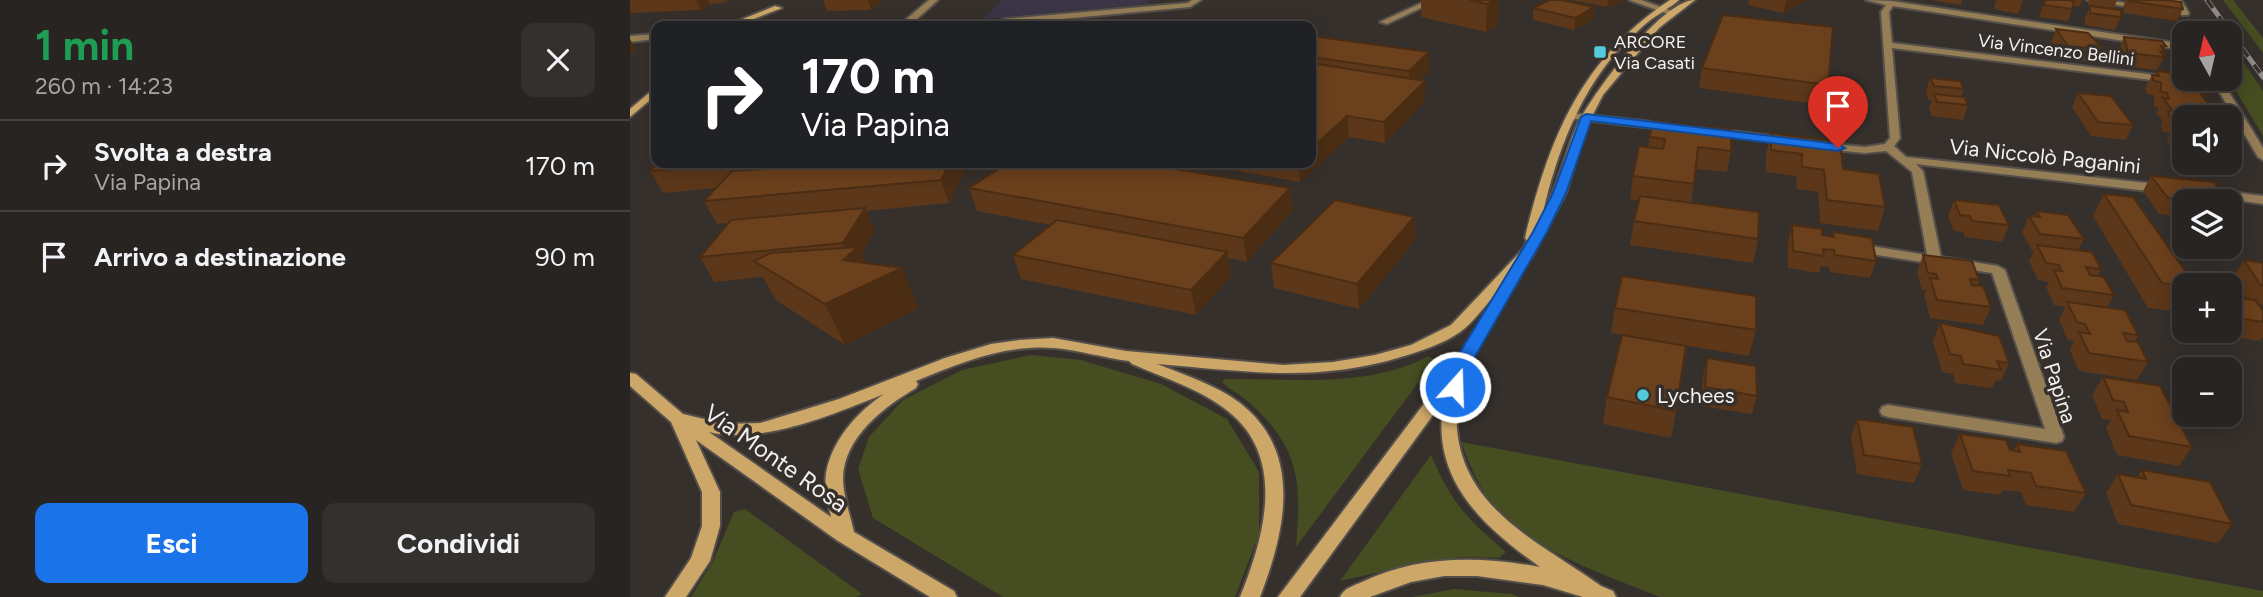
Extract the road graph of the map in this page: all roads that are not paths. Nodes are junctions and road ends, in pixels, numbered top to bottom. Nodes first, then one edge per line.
1 (790, 0) edge
2 (934, 0) edge
3 (1181, 0) edge
4 (1197, 0) edge
5 (1434, 0) edge
6 (1633, 0) edge
7 (1870, 0) edge
8 (2091, 0) edge
9 (2178, 0) edge
10 (1891, 3) junction
11 (1674, 4) edge
12 (1156, 6) junction
13 (778, 8) junction
14 (2158, 9) edge
15 (2172, 11) edge
16 (742, 21) edge
17 (761, 21) edge
18 (910, 21) edge
19 (1002, 21) edge
20 (1384, 23) dead end
21 (651, 37) edge
22 (630, 39) edge
23 (1888, 45) junction
24 (2172, 45) edge
25 (2172, 77) edge
26 (2224, 91) edge
27 (651, 95) edge
28 (630, 114) edge
29 (1571, 116) junction
30 (1586, 117) junction
31 (1677, 128) edge
32 (1703, 131) edge
33 (1798, 143) edge
34 (1811, 144) edge
35 (1888, 147) junction
36 (2263, 157) edge
37 (1906, 160) junction
38 (2172, 189) edge
39 (2242, 198) edge
40 (2263, 200) edge
41 (1839, 245) edge
42 (1529, 250) junction
43 (1935, 260) junction
44 (1126, 356) junction
45 (950, 361) junction
46 (1460, 367) junction
47 (630, 378) edge
48 (1888, 411) dead end
49 (678, 419) junction
50 (845, 536) junction
51 (1600, 594) edge
52 (675, 597) edge
53 (947, 597) edge
54 (1250, 597) edge
55 (1288, 597) edge
56 (1350, 597) edge

1 - 13 main road
2 - 18 street
3 - 12 street
4 - 12 street
5 - 20 street
6 - 11 street
7 - 10 street
8 - 14 street
9 - 15 street
10 - 23 street
10 - 24 street
11 - 29 main road
11 - 30 main road
12 - 19 street
13 - 16 main road
13 - 17 main road
21 - 22 street
23 - 25 street, Via Vincenzo Bellini
23 - 35 street
26 - 36 street
27 - 28 main road
29 - 30 street
29 - 42 main road
30 - 31 street
30 - 42 main road
32 - 33 street
34 - 35 street
35 - 37 street
37 - 38 street, Via Niccolò Paganini
37 - 43 street
39 - 40 street
41 - 43 street, Via Papina
42 - 44 main road
42 - 46 main road
43 - 48 street, Via Papina
44 - 45 main road
44 - 54 main road
45 - 49 main road
45 - 50 main road
46 - 51 main road
46 - 55 main road
47 - 49 main road, Via Monte Rosa
49 - 50 main road, Via Monte Rosa
49 - 52 main road
50 - 53 main road, Via Monte Rosa
51 - 56 main road

